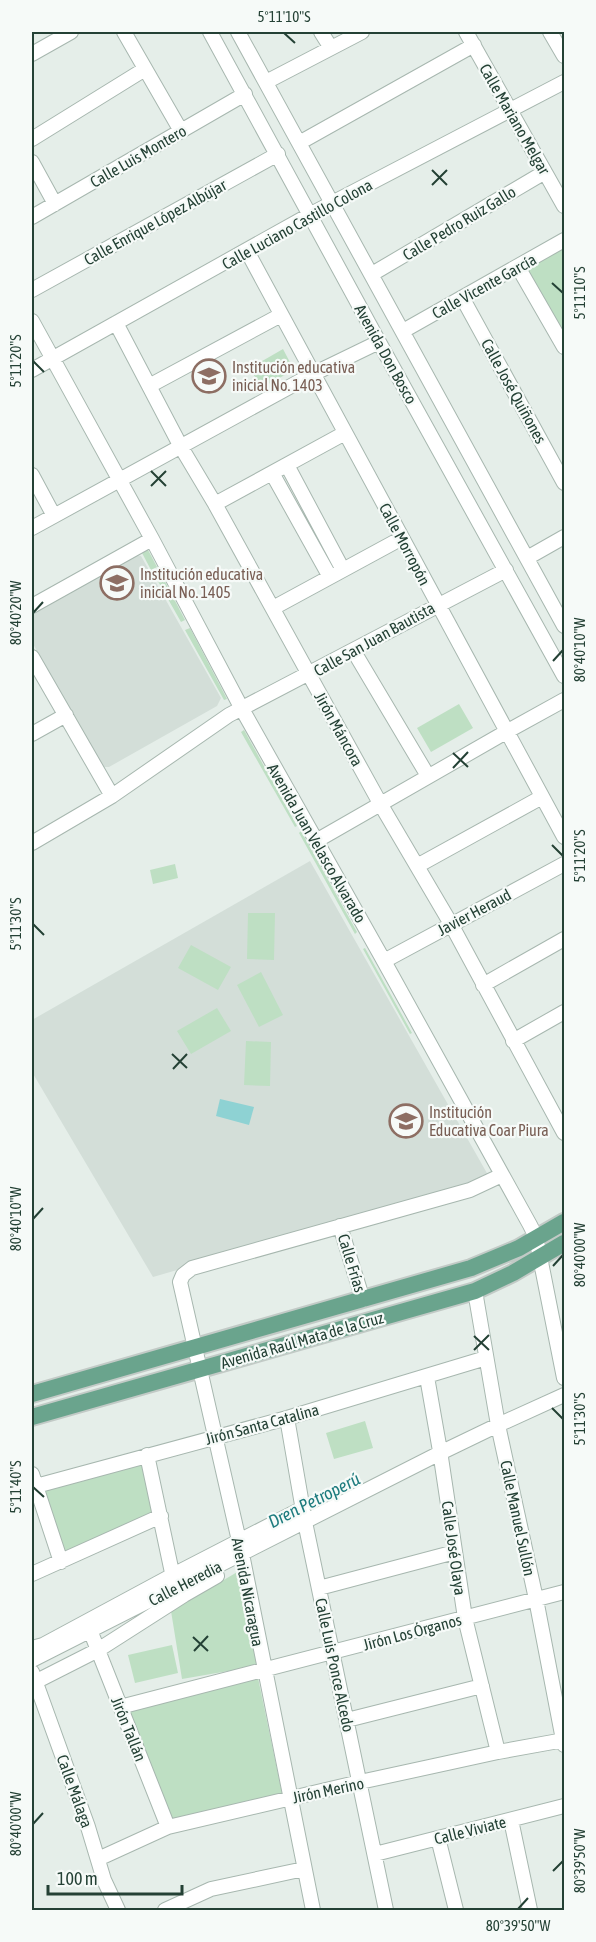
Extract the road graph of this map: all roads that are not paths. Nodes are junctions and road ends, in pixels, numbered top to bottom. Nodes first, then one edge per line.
1 (71, 32) edge
2 (124, 32) edge
3 (210, 32) edge
4 (238, 32) edge
5 (321, 32) edge
6 (362, 32) edge
7 (466, 32) edge
8 (550, 32) edge
9 (49, 37) edge
10 (474, 45) junction
11 (331, 48) junction
12 (32, 54) edge
13 (564, 56) edge
14 (145, 69) junction
15 (266, 82) junction
16 (564, 82) edge
17 (245, 94) junction
18 (510, 110) junction
19 (181, 131) junction
20 (32, 139) edge
21 (299, 143) junction
22 (278, 154) junction
23 (32, 162) edge
24 (545, 172) junction
25 (55, 204) junction
26 (333, 204) junction
27 (564, 206) edge
28 (311, 214) junction
29 (32, 217) edge
30 (564, 240) edge
31 (247, 251) junction
32 (518, 267) junction
33 (372, 274) junction
34 (32, 290) edge
35 (463, 299) junction
36 (281, 315) junction
37 (32, 321) edge
38 (116, 323) junction
39 (403, 331) junction
40 (379, 342) junction
41 (564, 347) edge
42 (52, 359) junction
43 (32, 370) edge
44 (313, 374) junction
45 (149, 387) junction
46 (345, 433) junction
47 (181, 447) junction
48 (287, 465) junction
49 (272, 473) junction
50 (32, 475) edge
51 (120, 480) junction
52 (564, 483) edge
53 (215, 504) junction
54 (54, 516) junction
55 (32, 528) edge
56 (564, 537) edge
57 (402, 538) junction
58 (152, 539) junction
59 (527, 558) junction
60 (343, 570) junction
61 (506, 570) junction
62 (330, 577) junction
63 (438, 605) junction
64 (32, 606) edge
65 (273, 608) junction
66 (564, 626) edge
67 (353, 650) junction
68 (32, 657) edge
69 (310, 674) junction
70 (564, 676) edge
71 (564, 700) edge
72 (242, 709) junction
73 (66, 715) junction
74 (506, 732) junction
75 (32, 734) edge
76 (428, 776) junction
77 (112, 796) junction
78 (542, 797) junction
79 (381, 805) junction
80 (564, 837) edge
81 (316, 841) junction
82 (32, 843) edge
83 (564, 864) edge
84 (417, 866) junction
85 (451, 924) junction
86 (564, 939) edge
87 (384, 961) junction
88 (483, 985) junction
89 (564, 1012) edge
90 (513, 1041) junction
91 (564, 1133) edge
92 (502, 1174) junction
93 (564, 1222) edge
94 (340, 1226) junction
95 (536, 1237) junction
96 (564, 1243) edge
97 (539, 1257) junction
98 (475, 1291) junction
99 (363, 1300) junction
100 (196, 1348) junction
101 (562, 1353) edge
102 (486, 1358) junction
103 (201, 1368) junction
104 (427, 1377) junction
105 (564, 1378) edge
106 (32, 1394) edge
107 (564, 1395) edge
108 (32, 1417) edge
109 (287, 1418) junction
110 (498, 1425) junction
111 (215, 1437) junction
112 (440, 1453) junction
113 (147, 1455) junction
114 (34, 1480) edge
115 (304, 1515) junction
116 (161, 1516) junction
117 (241, 1552) junction
118 (455, 1552) junction
119 (61, 1562) junction
120 (32, 1574) edge
121 (174, 1581) junction
122 (319, 1588) junction
123 (564, 1592) edge
124 (536, 1599) junction
125 (465, 1618) junction
126 (90, 1630) junction
127 (32, 1648) edge
128 (98, 1650) junction
129 (333, 1652) junction
130 (32, 1660) edge
131 (264, 1670) junction
132 (33, 1677) edge
133 (482, 1686) junction
134 (120, 1707) junction
135 (347, 1720) junction
136 (564, 1742) edge
137 (498, 1752) junction
138 (360, 1782) junction
139 (290, 1798) junction
140 (564, 1806) edge
141 (511, 1820) junction
142 (168, 1827) junction
143 (438, 1838) junction
144 (375, 1854) junction
145 (98, 1859) junction
146 (304, 1869) junction
147 (118, 1911) edge
148 (165, 1911) edge
149 (313, 1911) edge
150 (387, 1911) edge
151 (456, 1911) edge
152 (530, 1911) edge

1 - 9 street
2 - 14 street
3 - 17 street, Avenida Don Bosco
4 - 15 street, Avenida Don Bosco
5 - 11 street
6 - 11 street
7 - 10 street, Calle Mariano Melgar
8 - 13 street
9 - 12 street
10 - 18 street, Calle Mariano Melgar
10 - 21 street
11 - 15 street
14 - 19 street
14 - 20 street
15 - 21 street, Avenida Don Bosco
16 - 18 street, Calle Luciano Castillo Colona
17 - 19 street, Calle Luis Montero
17 - 22 street, Avenida Don Bosco
18 - 24 street, Calle Mariano Melgar
18 - 26 street, Calle Luciano Castillo Colona
19 - 25 street, Calle Luis Montero
21 - 26 street, Avenida Don Bosco
22 - 28 street, Avenida Don Bosco
22 - 34 street, Calle Enrique López Albújar
23 - 25 street
24 - 27 street, Calle Mariano Melgar
24 - 33 street, Calle Pedro Ruiz Gallo
25 - 29 street, Calle Luis Montero
26 - 28 street, Calle Luciano Castillo Colona
26 - 33 street, Avenida Don Bosco
28 - 31 street, Calle Luciano Castillo Colona
28 - 40 street, Avenida Don Bosco
30 - 32 street, Calle Vicente García
31 - 36 street, Calle Morropón
31 - 38 street, Calle Luciano Castillo Colona
32 - 35 street, Calle Vicente García
32 - 41 street
33 - 39 street, Avenida Don Bosco
35 - 39 street, Calle Vicente García
35 - 52 street, Calle José Quiñones
36 - 44 street, Calle Morropón
36 - 45 street
37 - 42 street, Avenida Juan Velasco Alvarado
38 - 42 street, Calle Luciano Castillo Colona
38 - 45 street, Jirón Máncora
39 - 59 street, Avenida Don Bosco
40 - 44 street
40 - 61 street, Avenida Don Bosco
42 - 43 street, Calle Luciano Castillo Colona
42 - 51 street, Avenida Juan Velasco Alvarado
44 - 46 street, Calle Morropón
44 - 47 street
45 - 47 street, Jirón Máncora
46 - 48 street
46 - 57 street, Calle Morropón
47 - 51 street
47 - 53 street, Jirón Máncora
48 - 49 street
48 - 60 street
49 - 53 street
49 - 62 street
50 - 54 street
51 - 54 street
51 - 58 street, Avenida Juan Velasco Alvarado
53 - 65 street, Jirón Máncora
54 - 55 street
56 - 59 street
57 - 60 street
57 - 63 street, Calle Morropón
58 - 64 street
58 - 72 street, Avenida Juan Velasco Alvarado
59 - 66 street, Avenida Don Bosco
60 - 62 street
61 - 63 street, Calle San Juan Bautista
61 - 70 street, Avenida Don Bosco
62 - 65 street
63 - 67 street, Calle San Juan Bautista
63 - 74 street, Calle Morropón
65 - 69 street, Jirón Máncora
67 - 69 street, Calle San Juan Bautista
67 - 76 street
68 - 73 street
69 - 72 street, Calle San Juan Bautista
69 - 79 street, Jirón Máncora
71 - 74 street
72 - 77 street, Calle San Juan Bautista
72 - 81 street, Avenida Juan Velasco Alvarado
73 - 75 street
73 - 77 street
74 - 76 street
74 - 78 street, Calle Morropón
76 - 79 street
77 - 82 street, Calle San Juan Bautista
78 - 80 street, Calle Morropón
78 - 84 street
79 - 81 street
79 - 84 street, Jirón Máncora
81 - 87 street, Avenida Juan Velasco Alvarado
83 - 85 street, Javier Heraud
84 - 85 street, Jirón Máncora
85 - 87 street, Javier Heraud
85 - 88 street, Jirón Máncora
86 - 88 street
87 - 92 street, Avenida Juan Velasco Alvarado
88 - 90 street, Jirón Máncora
89 - 90 street
90 - 91 street, Jirón Máncora
92 - 94 street
92 - 95 street, Avenida Juan Velasco Alvarado
93 - 95 main road, Avenida Raúl Mata de la Cruz
94 - 99 street, Calle Frías
94 - 100 street, Avenida Nicaragua
95 - 97 street, Avenida Juan Velasco Alvarado
95 - 99 main road, Avenida Raúl Mata de la Cruz
96 - 97 main road, Avenida Raúl Mata de la Cruz
97 - 98 main road, Avenida Raúl Mata de la Cruz
97 - 101 street, Avenida Juan Velasco Alvarado
98 - 102 street, Calle Manuel Sullón
98 - 103 main road, Avenida Raúl Mata de la Cruz
99 - 100 main road, Avenida Raúl Mata de la Cruz
100 - 103 street, Avenida Nicaragua
100 - 106 main road, Avenida Raúl Mata de la Cruz
101 - 105 street, Avenida Juan Velasco Alvarado
102 - 104 street, Jirón Santa Catalina
102 - 110 street, Calle Manuel Sullón
103 - 108 main road, Avenida Raúl Mata de la Cruz
103 - 111 street, Avenida Nicaragua
104 - 109 street, Jirón Santa Catalina
104 - 112 street, Calle José Olaya
107 - 110 street, Calle Heredia
109 - 111 street, Jirón Santa Catalina
109 - 115 street, Calle Luis Ponce Alcedo
110 - 112 street, Calle Heredia
110 - 124 street, Calle Manuel Sullón
111 - 113 street, Jirón Santa Catalina
111 - 117 street, Avenida Nicaragua
112 - 115 street, Calle Heredia
112 - 118 street, Calle José Olaya
113 - 114 street, Jirón Santa Catalina
113 - 116 street
114 - 119 street
115 - 117 street, Calle Heredia
115 - 122 street, Calle Luis Ponce Alcedo
116 - 119 street
116 - 121 street
117 - 121 street, Calle Heredia
117 - 128 street
117 - 131 street, Avenida Nicaragua
118 - 122 street
118 - 125 street, Calle José Olaya
119 - 120 street
121 - 126 street, Calle Heredia
121 - 127 street
122 - 129 street, Calle Luis Ponce Alcedo
123 - 124 street, Jirón Los Órganos
124 - 125 street, Jirón Los Órganos
124 - 136 street, Calle Manuel Sullón
125 - 129 street, Jirón Los Órganos
125 - 133 street, Calle José Olaya
126 - 128 street, Jirón Tallán
126 - 130 street, Calle Heredia
128 - 132 street
128 - 134 street, Jirón Tallán
129 - 131 street, Jirón Los Órganos
129 - 135 street, Calle Luis Ponce Alcedo
131 - 134 street, Jirón Los Órganos
131 - 139 street, Avenida Nicaragua
132 - 145 street, Calle Málaga
133 - 135 street
133 - 137 street, Calle José Olaya
134 - 142 street, Jirón Tallán
135 - 138 street, Calle Luis Ponce Alcedo
136 - 137 street, Jirón Merino
137 - 138 street, Jirón Merino
138 - 139 street, Jirón Merino
138 - 144 street, Calle Luis Ponce Alcedo
139 - 142 street, Jirón Merino
139 - 146 street, Avenida Nicaragua
140 - 141 street, Calle Viviate
141 - 143 street, Calle Viviate
141 - 152 street
142 - 145 street, Jirón Merino
143 - 144 street, Calle Viviate
143 - 151 street
144 - 150 street, Calle Luis Ponce Alcedo
145 - 147 street, Calle Málaga
146 - 148 street
146 - 149 street, Avenida Nicaragua

